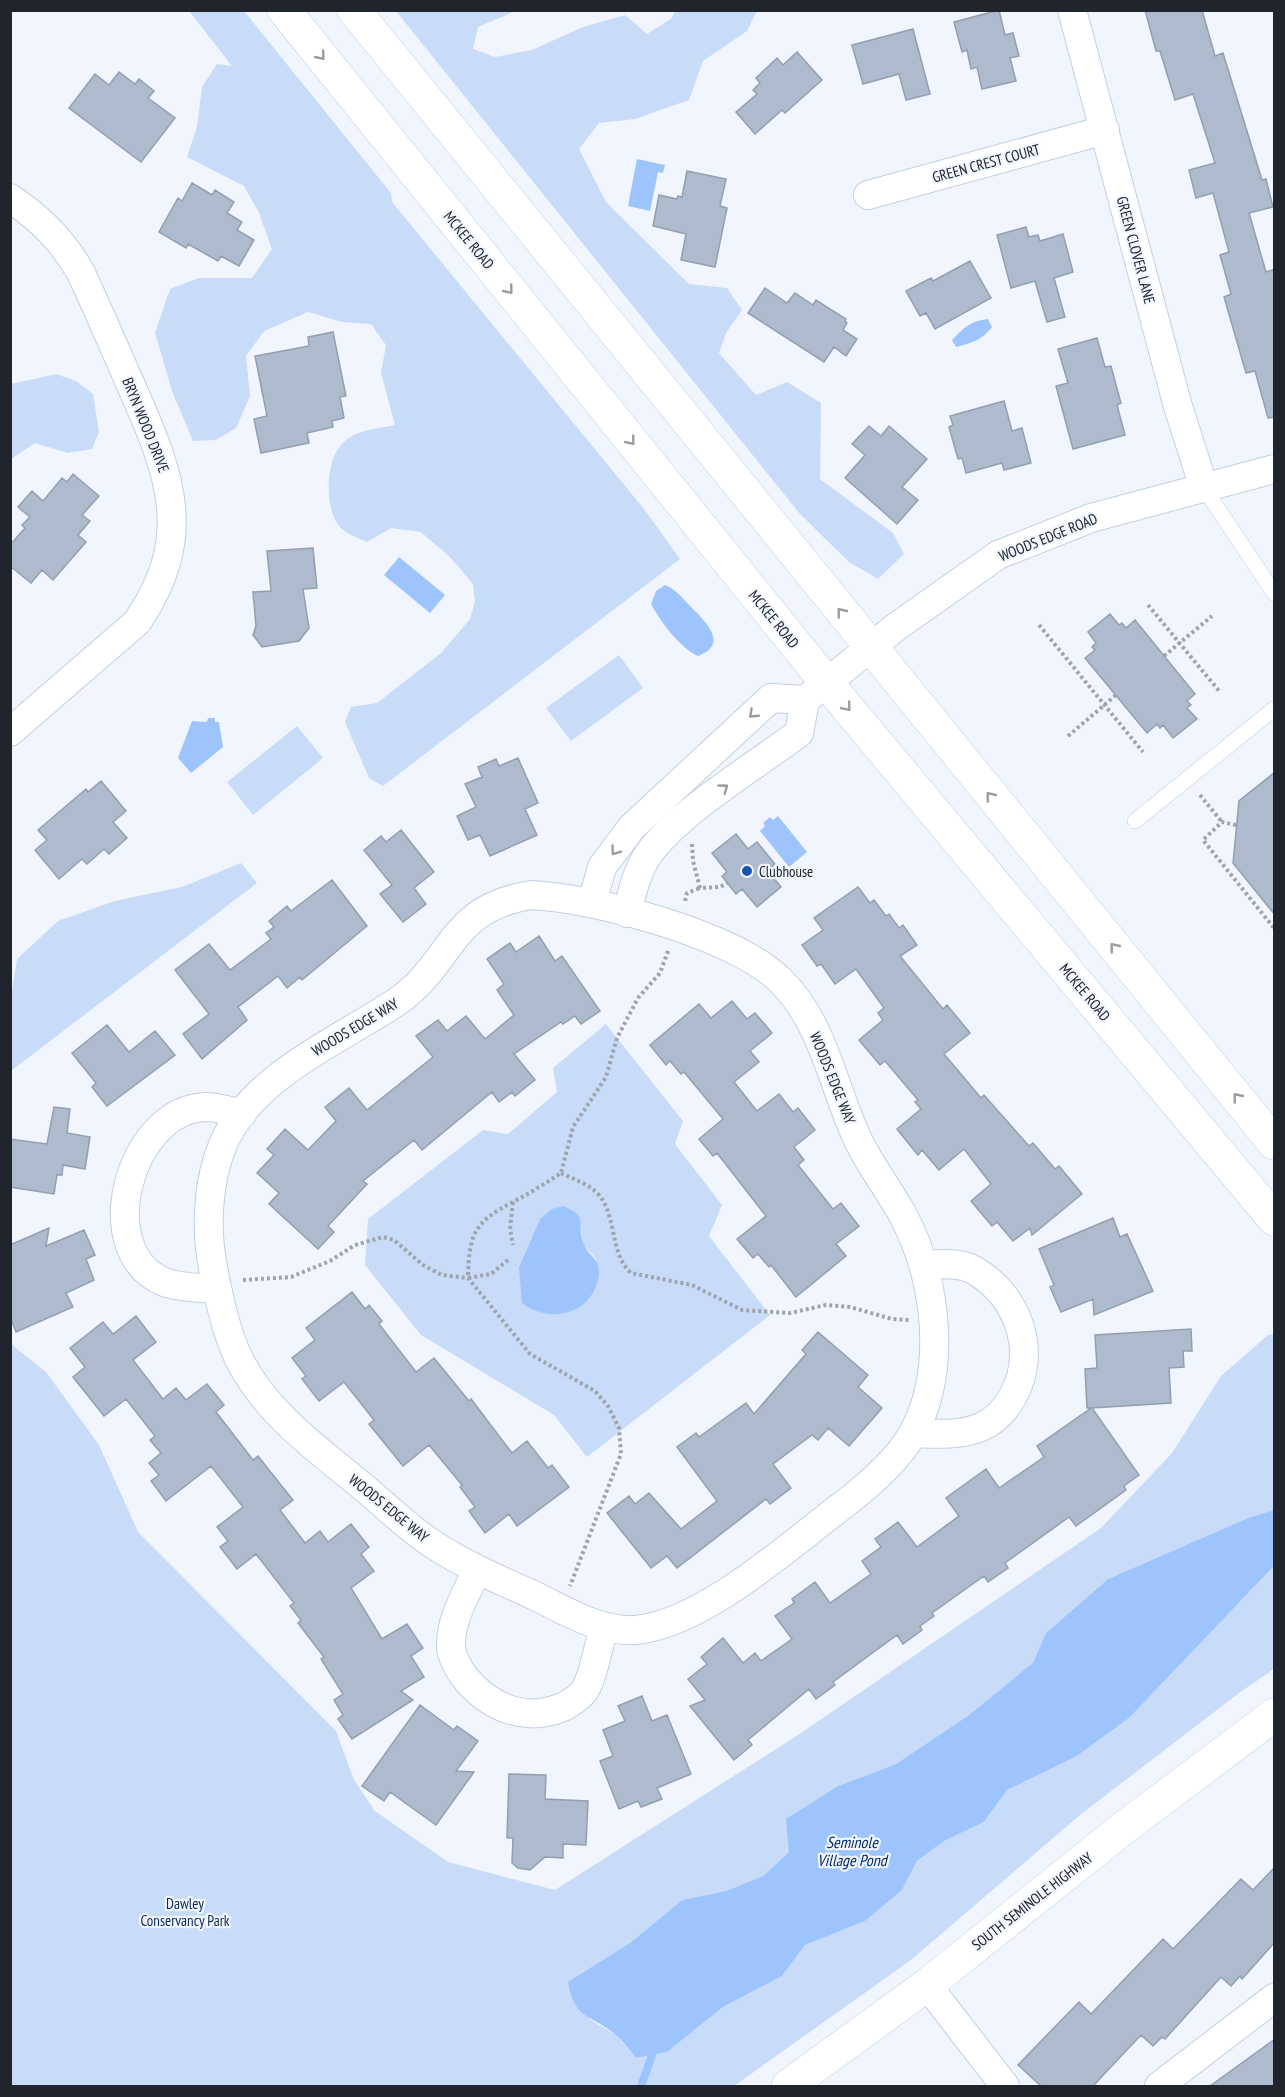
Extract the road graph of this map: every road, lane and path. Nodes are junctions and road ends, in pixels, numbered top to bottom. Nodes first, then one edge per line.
1 (284, 10) edge
2 (354, 10) edge
3 (1072, 10) edge
4 (1105, 130) junction
5 (868, 195) dead end
6 (10, 198) edge
7 (1275, 468) edge
8 (1204, 488) junction
9 (1275, 593) edge
10 (1148, 605) dead end
11 (1212, 616) dead end
12 (1039, 625) dead end
13 (1179, 643) junction
14 (1164, 656) dead end
15 (837, 673) junction
16 (1220, 692) dead end
17 (1116, 695) dead end
18 (1105, 705) junction
19 (1275, 709) edge
20 (10, 732) edge
21 (1068, 736) dead end
22 (1143, 752) dead end
23 (1188, 779) junction
24 (674, 788) junction
25 (687, 817) junction
26 (1135, 821) dead end
27 (1222, 822) junction
28 (1236, 825) dead end
29 (727, 883) dead end
30 (592, 903) junction
31 (627, 913) junction
32 (677, 928) junction
33 (1275, 928) edge
34 (242, 1114) junction
35 (1275, 1143) edge
36 (561, 1173) junction
37 (513, 1202) junction
38 (1275, 1219) edge
39 (513, 1245) dead end
40 (508, 1260) dead end
41 (924, 1265) junction
42 (468, 1278) junction
43 (217, 1288) junction
44 (934, 1322) junction
45 (913, 1433) junction
46 (477, 1570) junction
47 (561, 1607) junction
48 (604, 1626) junction
49 (1275, 1715) edge
50 (927, 1985) junction
51 (1275, 1998) edge
52 (788, 2086) edge
53 (1005, 2086) edge
54 (1159, 2086) edge

1 -> 15 main road, MCKEE ROAD
15 -> 2 main road, MCKEE ROAD
3 - 4 street, GREEN CLOVER LANE
4 - 5 street, GREEN CREST COURT
4 - 8 street, GREEN CLOVER LANE
6 - 20 street, BRYN WOOD DRIVE
7 - 8 street, WOODS EDGE ROAD
8 - 9 lane
8 - 15 street, WOODS EDGE ROAD
10 - 13 path
11 - 13 path
12 - 18 path
13 - 14 path
13 - 16 path
15 -> 24 street
25 -> 15 street
35 -> 15 main road, MCKEE ROAD
15 -> 38 main road, MCKEE ROAD
17 - 18 path
18 - 21 path
18 - 22 path
19 - 23 lane
23 - 26 lane
23 - 27 path
24 - 25 lane
24 -> 30 street
25 - 29 path
25 - 31 street
27 - 28 path
27 - 33 path
30 - 31 street, WOODS EDGE WAY
30 - 34 street, WOODS EDGE WAY
31 - 32 street, WOODS EDGE WAY
32 - 36 path
32 - 41 street, WOODS EDGE WAY
34 - 43 street, WOODS EDGE WAY
34 - 43 street
36 - 37 path
36 - 44 path
37 - 39 path
37 - 42 path
40 - 42 path
41 - 44 street, WOODS EDGE WAY
41 - 45 street
42 - 43 path
42 - 47 path
43 - 46 street, WOODS EDGE WAY
44 - 45 street, WOODS EDGE WAY
45 - 48 street, WOODS EDGE WAY
46 - 47 street, WOODS EDGE WAY
46 - 48 street
47 - 48 street, WOODS EDGE WAY
49 - 50 main road, SOUTH SEMINOLE HIGHWAY
50 - 52 main road, SOUTH SEMINOLE HIGHWAY
50 - 53 street
51 - 54 street

